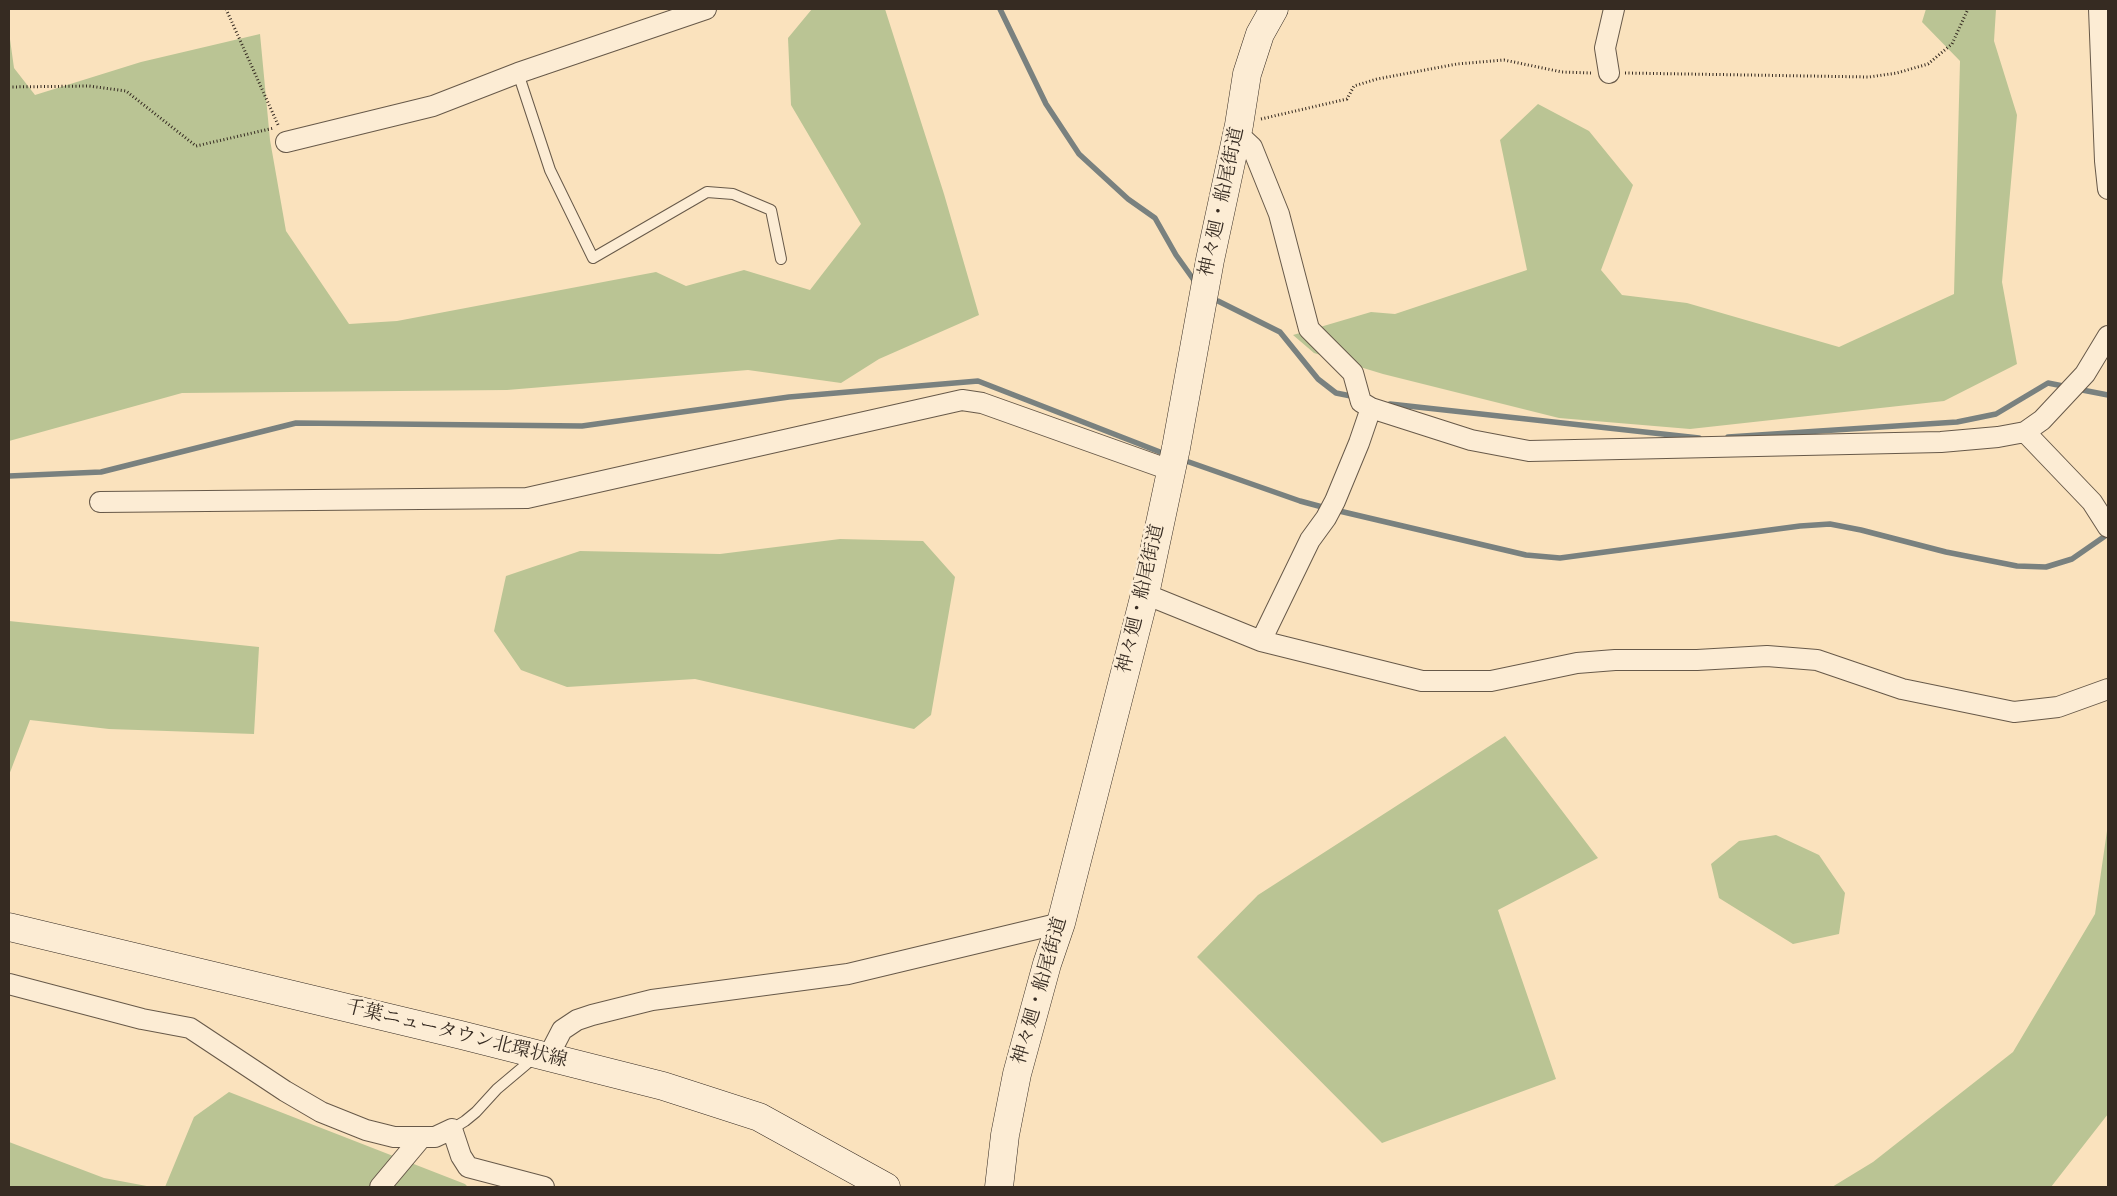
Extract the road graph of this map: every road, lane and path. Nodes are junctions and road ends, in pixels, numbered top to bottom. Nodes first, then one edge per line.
1 (226, 9) edge
2 (706, 9) edge
3 (1274, 9) edge
4 (1614, 9) edge
5 (2098, 9) edge
6 (518, 73) junction
7 (1609, 73) dead end
8 (9, 87) edge
9 (1237, 133) junction
10 (286, 142) dead end
11 (2108, 189) edge
12 (781, 259) dead end
13 (2108, 336) edge
14 (1363, 398) junction
15 (2025, 432) junction
16 (1172, 462) junction
17 (100, 502) dead end
18 (2106, 524) edge
19 (1146, 594) junction
20 (1261, 640) junction
21 (2108, 689) edge
22 (1061, 922) junction
23 (9, 927) edge
24 (9, 984) edge
25 (543, 1056) junction
26 (452, 1129) junction
27 (421, 1138) junction
28 (380, 1187) edge
29 (544, 1187) edge
30 (886, 1187) edge
31 (999, 1187) edge

1 - 8 path
2 - 6 street
3 - 9 street, 神々廻・船尾街道
4 - 7 street
5 - 11 street
6 - 10 street
6 - 12 lane
9 - 14 street
9 - 16 street, 神々廻・船尾街道
13 - 15 street
14 - 15 street
14 - 20 street
15 - 18 street
16 - 17 street
16 - 19 street, 神々廻・船尾街道
19 - 20 street
19 - 22 street, 神々廻・船尾街道
20 - 21 street
22 - 25 street
22 - 31 street, 神々廻・船尾街道
23 - 25 street, 千葉ニュータウン北環状線
24 - 27 street
25 - 26 lane
25 - 30 street, 千葉ニュータウン北環状線
26 - 27 street
26 - 29 street
27 - 28 street

